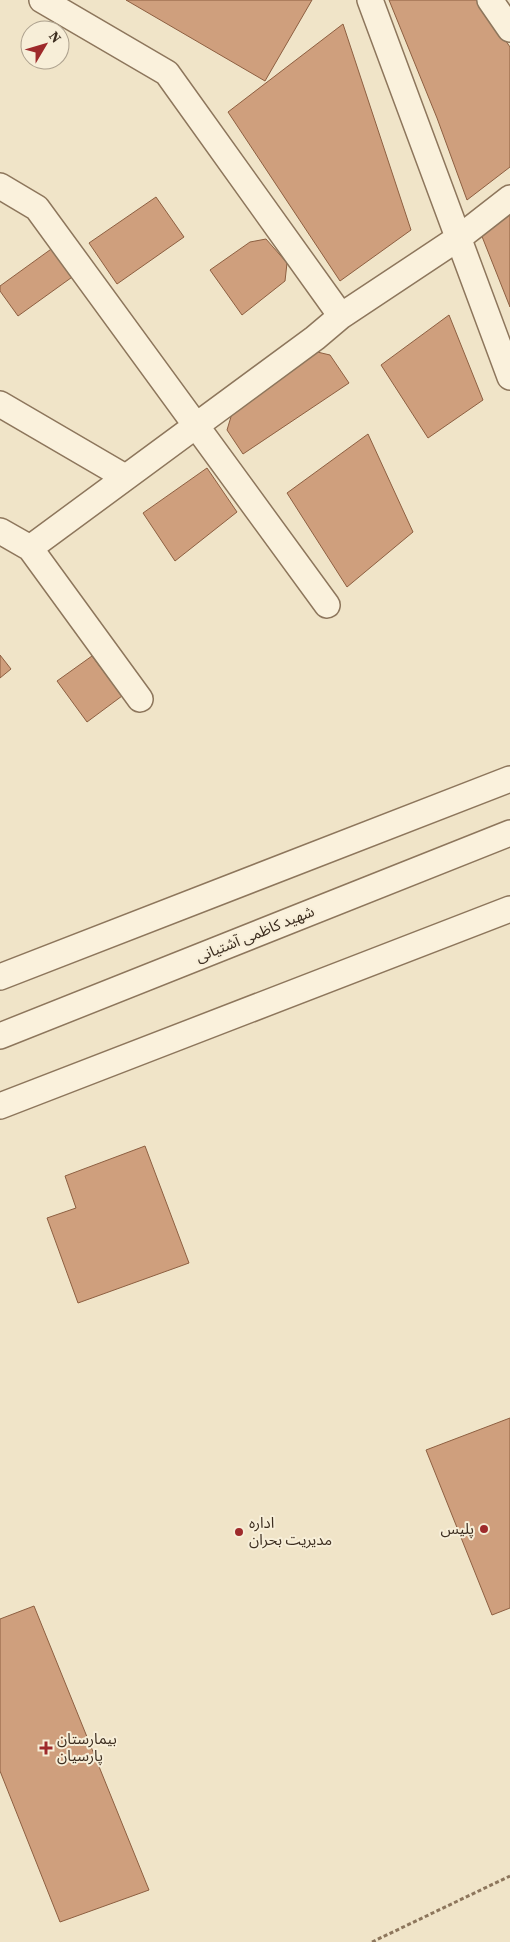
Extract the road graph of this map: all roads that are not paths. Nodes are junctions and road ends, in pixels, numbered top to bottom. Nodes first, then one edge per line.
1 (42, 0) edge
2 (370, 0) edge
3 (490, 0) edge
4 (510, 29) edge
5 (0, 186) edge
6 (510, 198) edge
7 (460, 238) junction
8 (341, 316) junction
9 (510, 377) edge
10 (0, 404) edge
11 (196, 424) junction
12 (124, 477) junction
13 (0, 531) edge
14 (30, 548) junction
15 (327, 605) dead end
16 (140, 699) dead end
17 (510, 779) edge
18 (510, 833) edge
19 (510, 909) edge
20 (0, 977) edge
21 (0, 1036) edge
22 (0, 1106) edge

1 - 8 street
2 - 7 street
3 - 4 street
5 - 11 street
6 - 7 street
7 - 8 street
7 - 9 street
8 - 11 street
10 - 12 street
11 - 12 street
11 - 15 street
12 - 14 street
13 - 14 street
14 - 16 street
17 - 20 street
18 - 21 street, شهید کاظمی آشتیانی
19 - 22 street

